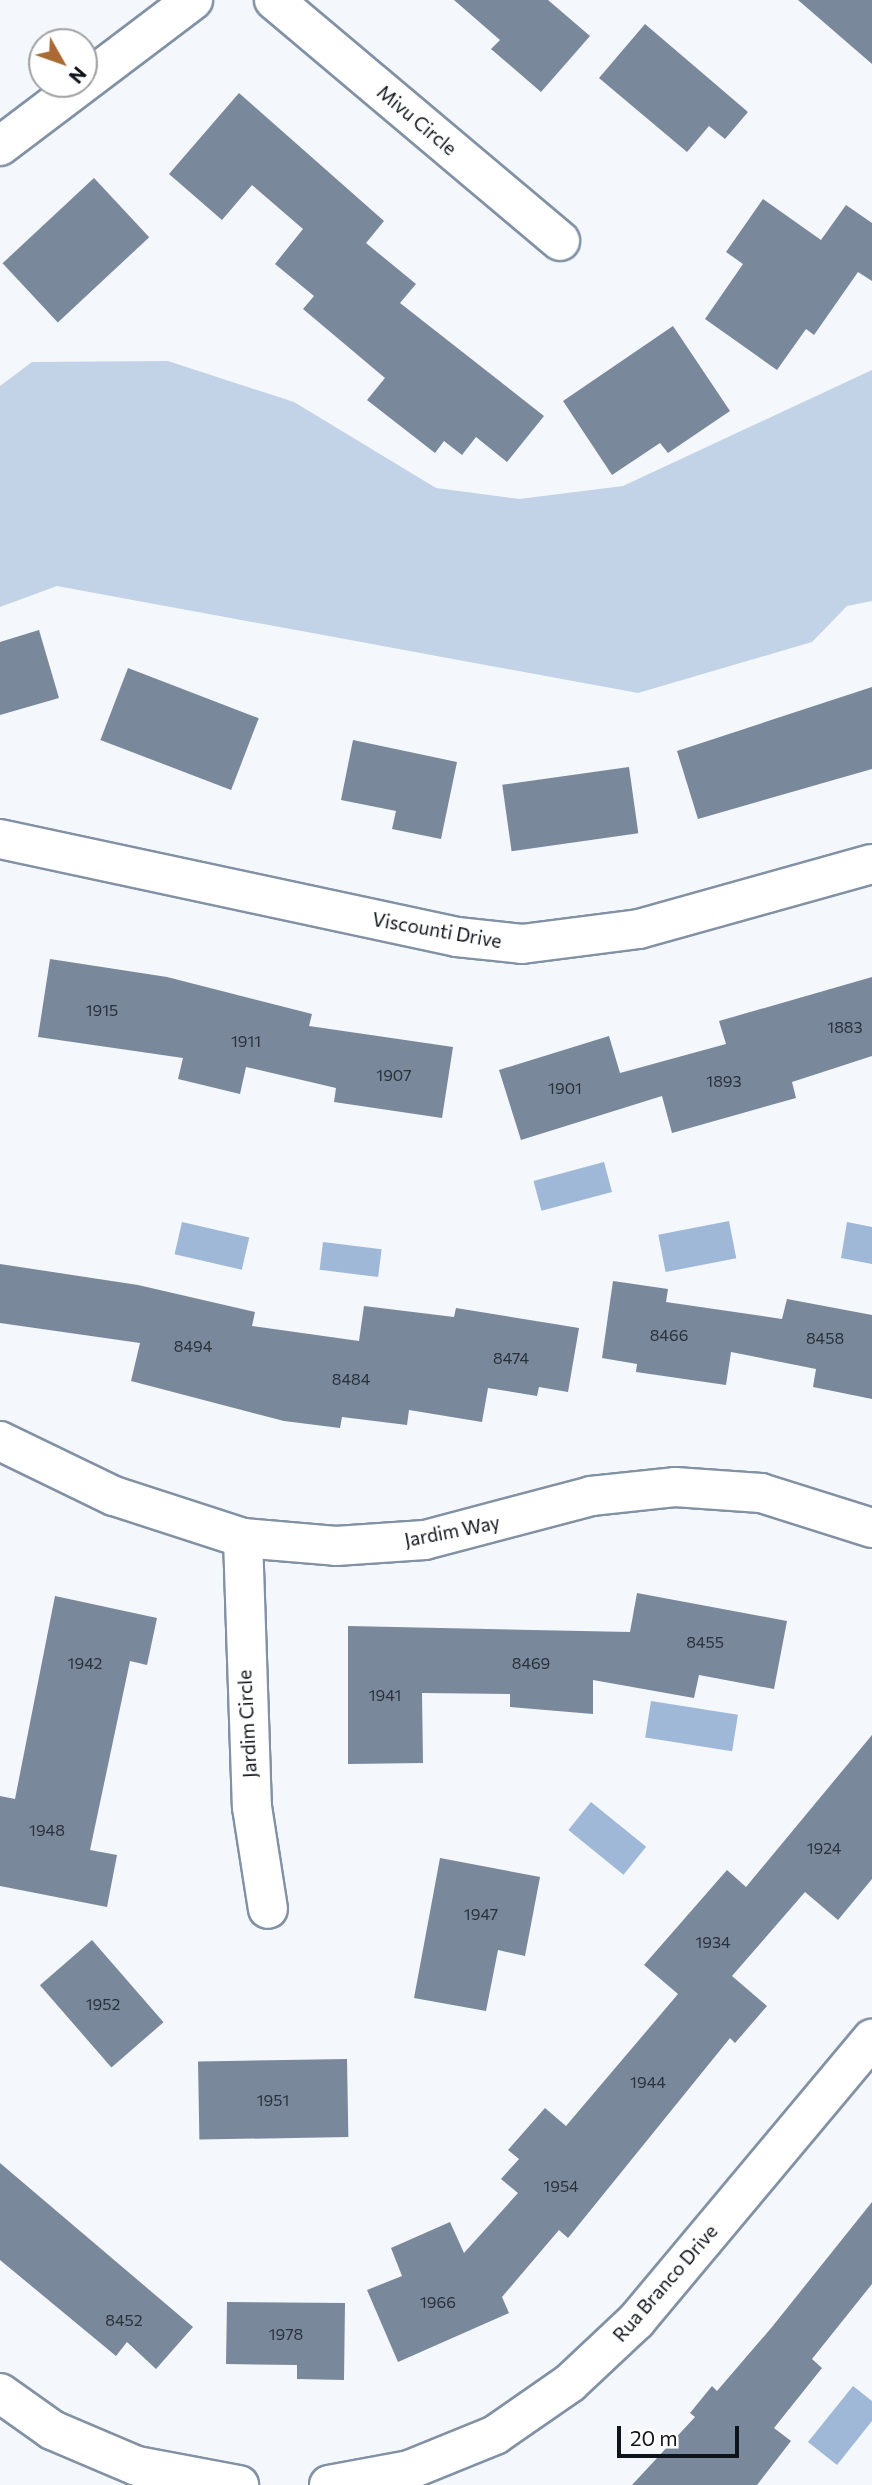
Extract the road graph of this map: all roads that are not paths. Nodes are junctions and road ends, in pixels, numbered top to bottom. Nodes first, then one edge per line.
1 (193, 0) edge
2 (274, 0) edge
3 (0, 146) edge
4 (560, 241) dead end
5 (0, 839) edge
6 (872, 864) edge
7 (0, 1441) edge
8 (872, 1528) edge
9 (243, 1538) junction
10 (268, 1909) dead end
11 (872, 2039) edge
12 (0, 2393) edge
13 (239, 2485) edge
14 (328, 2485) edge

1 - 3 street
2 - 4 street, Mivu Circle
5 - 6 street, Viscounti Drive
7 - 9 street, Jardim Way
8 - 9 street, Jardim Way
9 - 10 street, Jardim Circle
11 - 14 street, Rua Branco Drive
12 - 13 street

